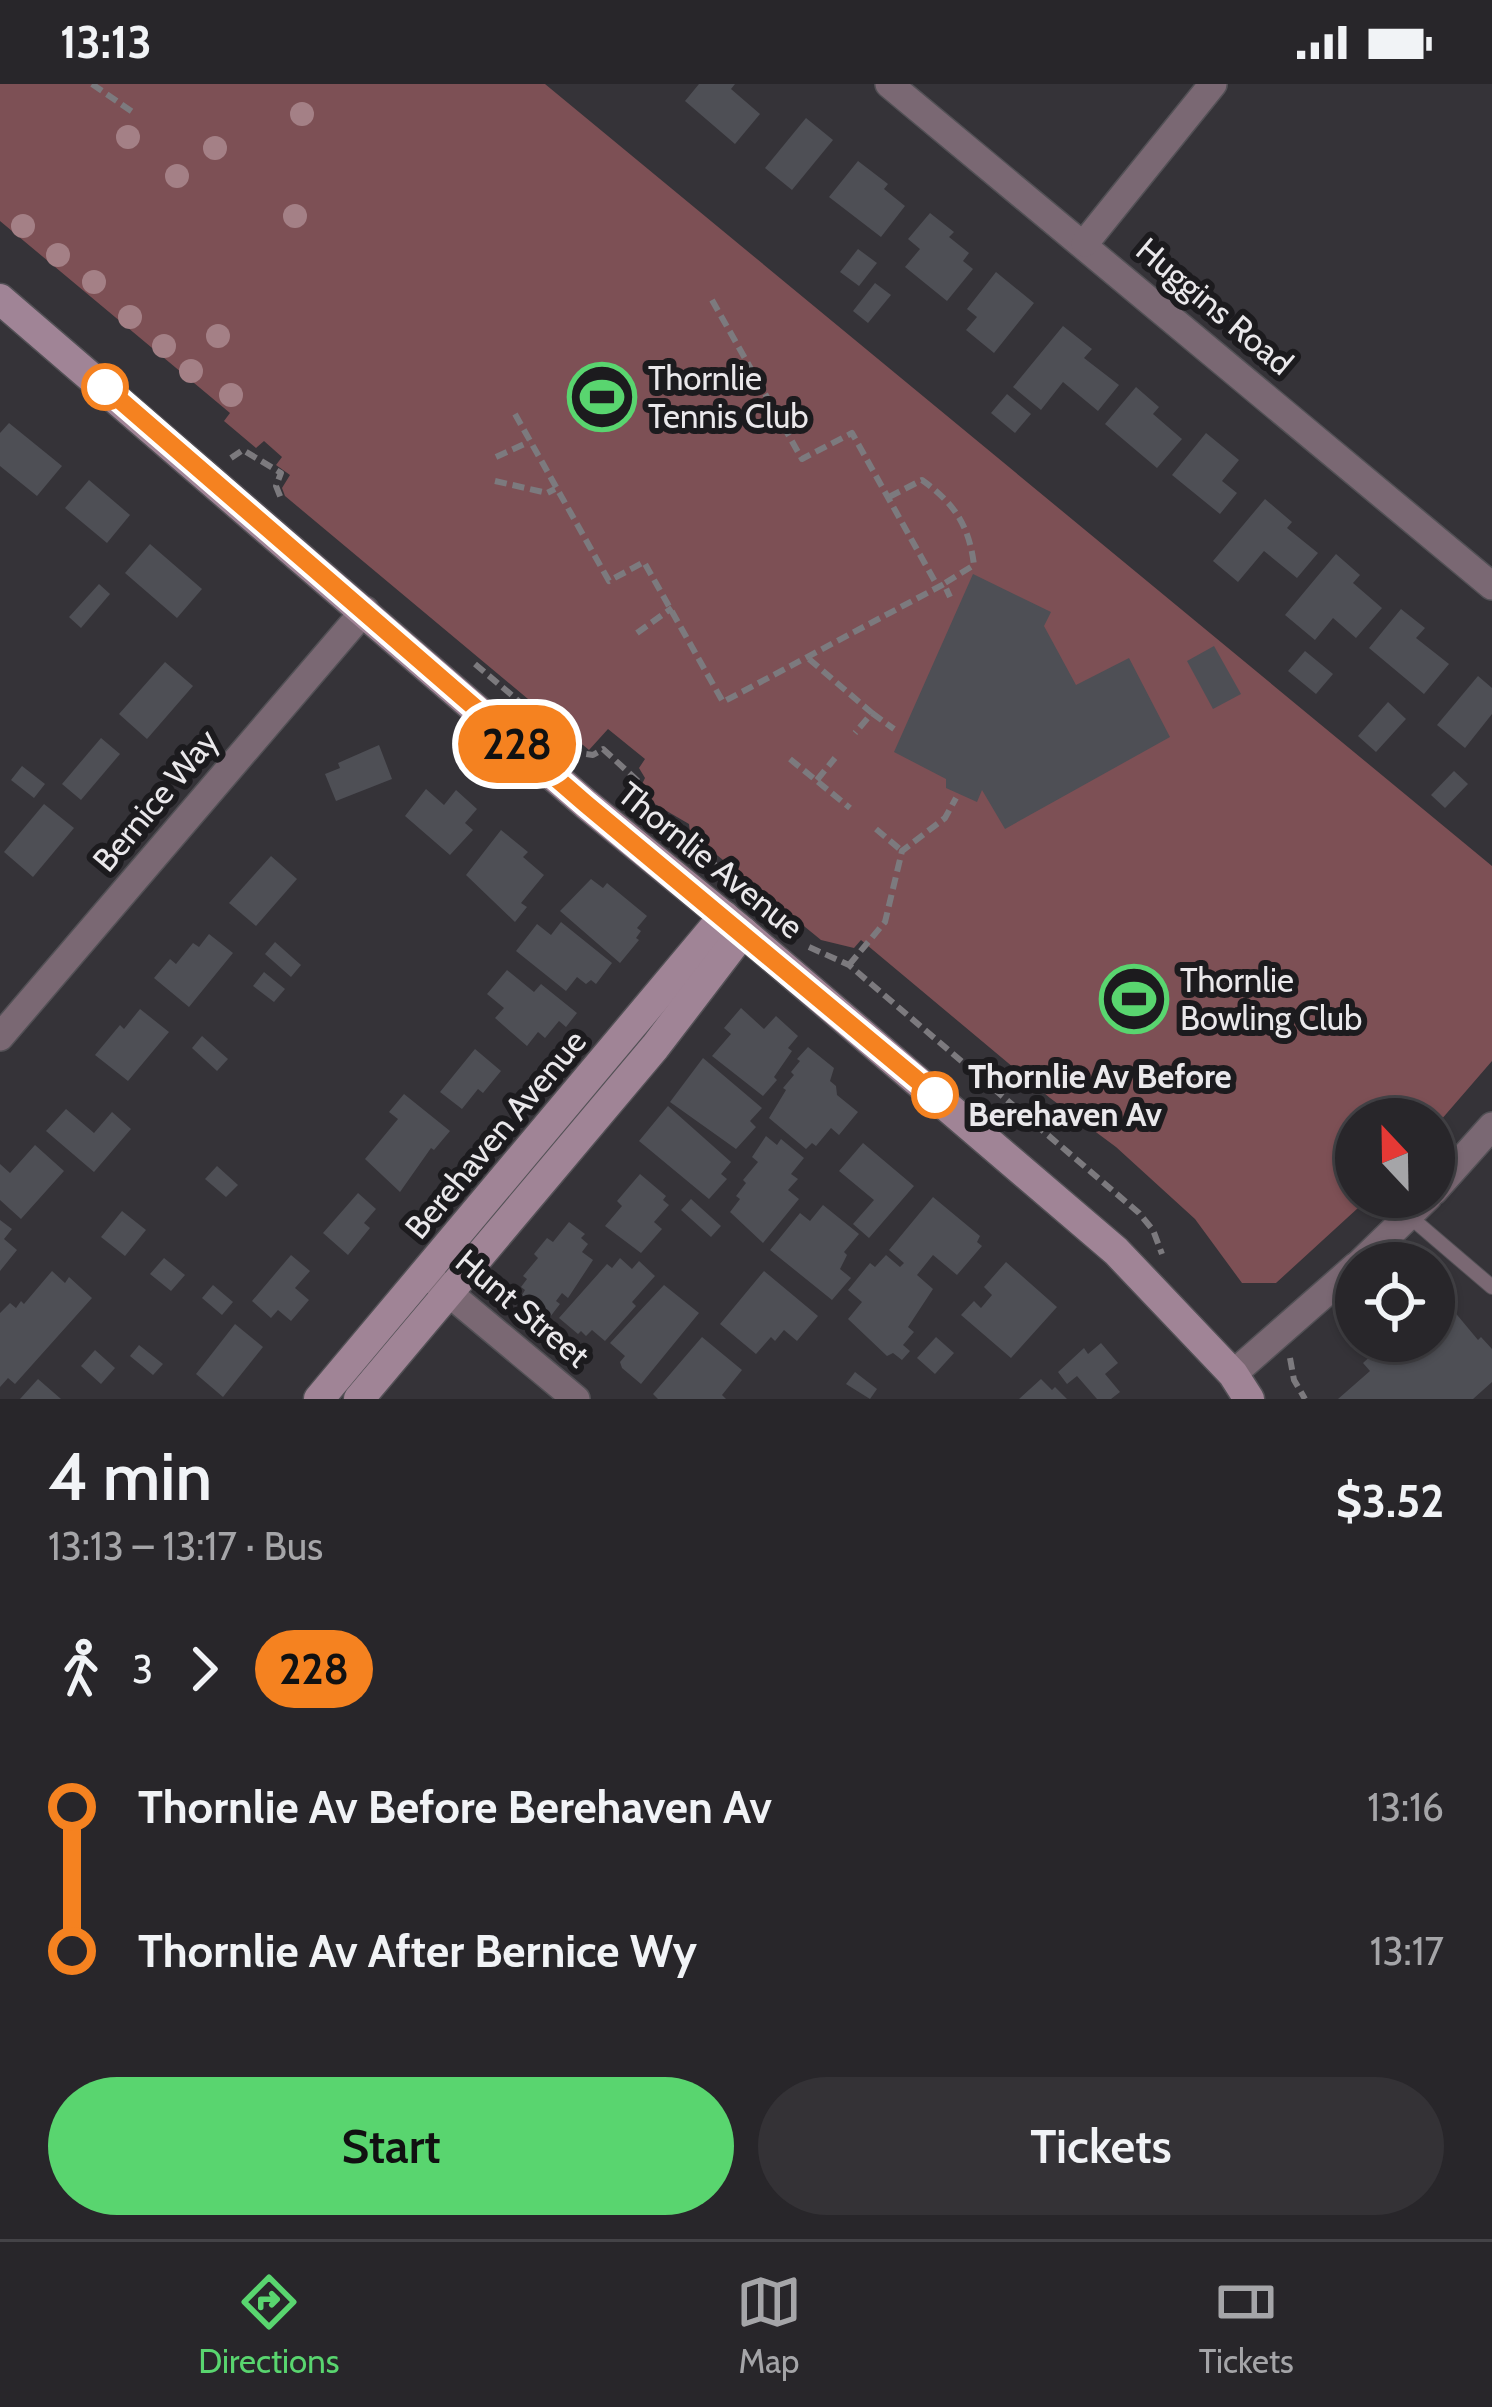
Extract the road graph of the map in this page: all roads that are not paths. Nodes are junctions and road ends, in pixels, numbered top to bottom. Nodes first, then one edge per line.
1 (889, 84) edge
2 (1213, 84) edge
3 (1085, 243) junction
4 (0, 299) edge
5 (1492, 586) edge
6 (365, 610) junction
7 (734, 924) junction
8 (0, 1037) edge
9 (1492, 1126) edge
10 (1455, 1167) edge
11 (1406, 1218) edge
12 (1437, 1218) edge
13 (1382, 1242) edge
14 (424, 1273) junction
15 (1492, 1287) edge
16 (1335, 1289) edge
17 (448, 1293) junction
18 (1241, 1386) edge
19 (319, 1399) edge
20 (358, 1399) edge
21 (576, 1399) edge

1 - 3 street, Huggins Road
2 - 3 street
3 - 5 street, Huggins Road
4 - 6 main road, Thornlie Avenue
6 - 7 main road, Thornlie Avenue
6 - 8 street, Bernice Way
7 - 14 main road, Berehaven Avenue
7 - 17 main road, Berehaven Avenue
7 - 18 main road, Thornlie Avenue
9 - 10 street
11 - 13 street
12 - 15 lane
14 - 17 street, Hunt Street
14 - 19 main road, Berehaven Avenue
16 - 18 street
17 - 20 main road, Berehaven Avenue
17 - 21 street, Hunt Street

